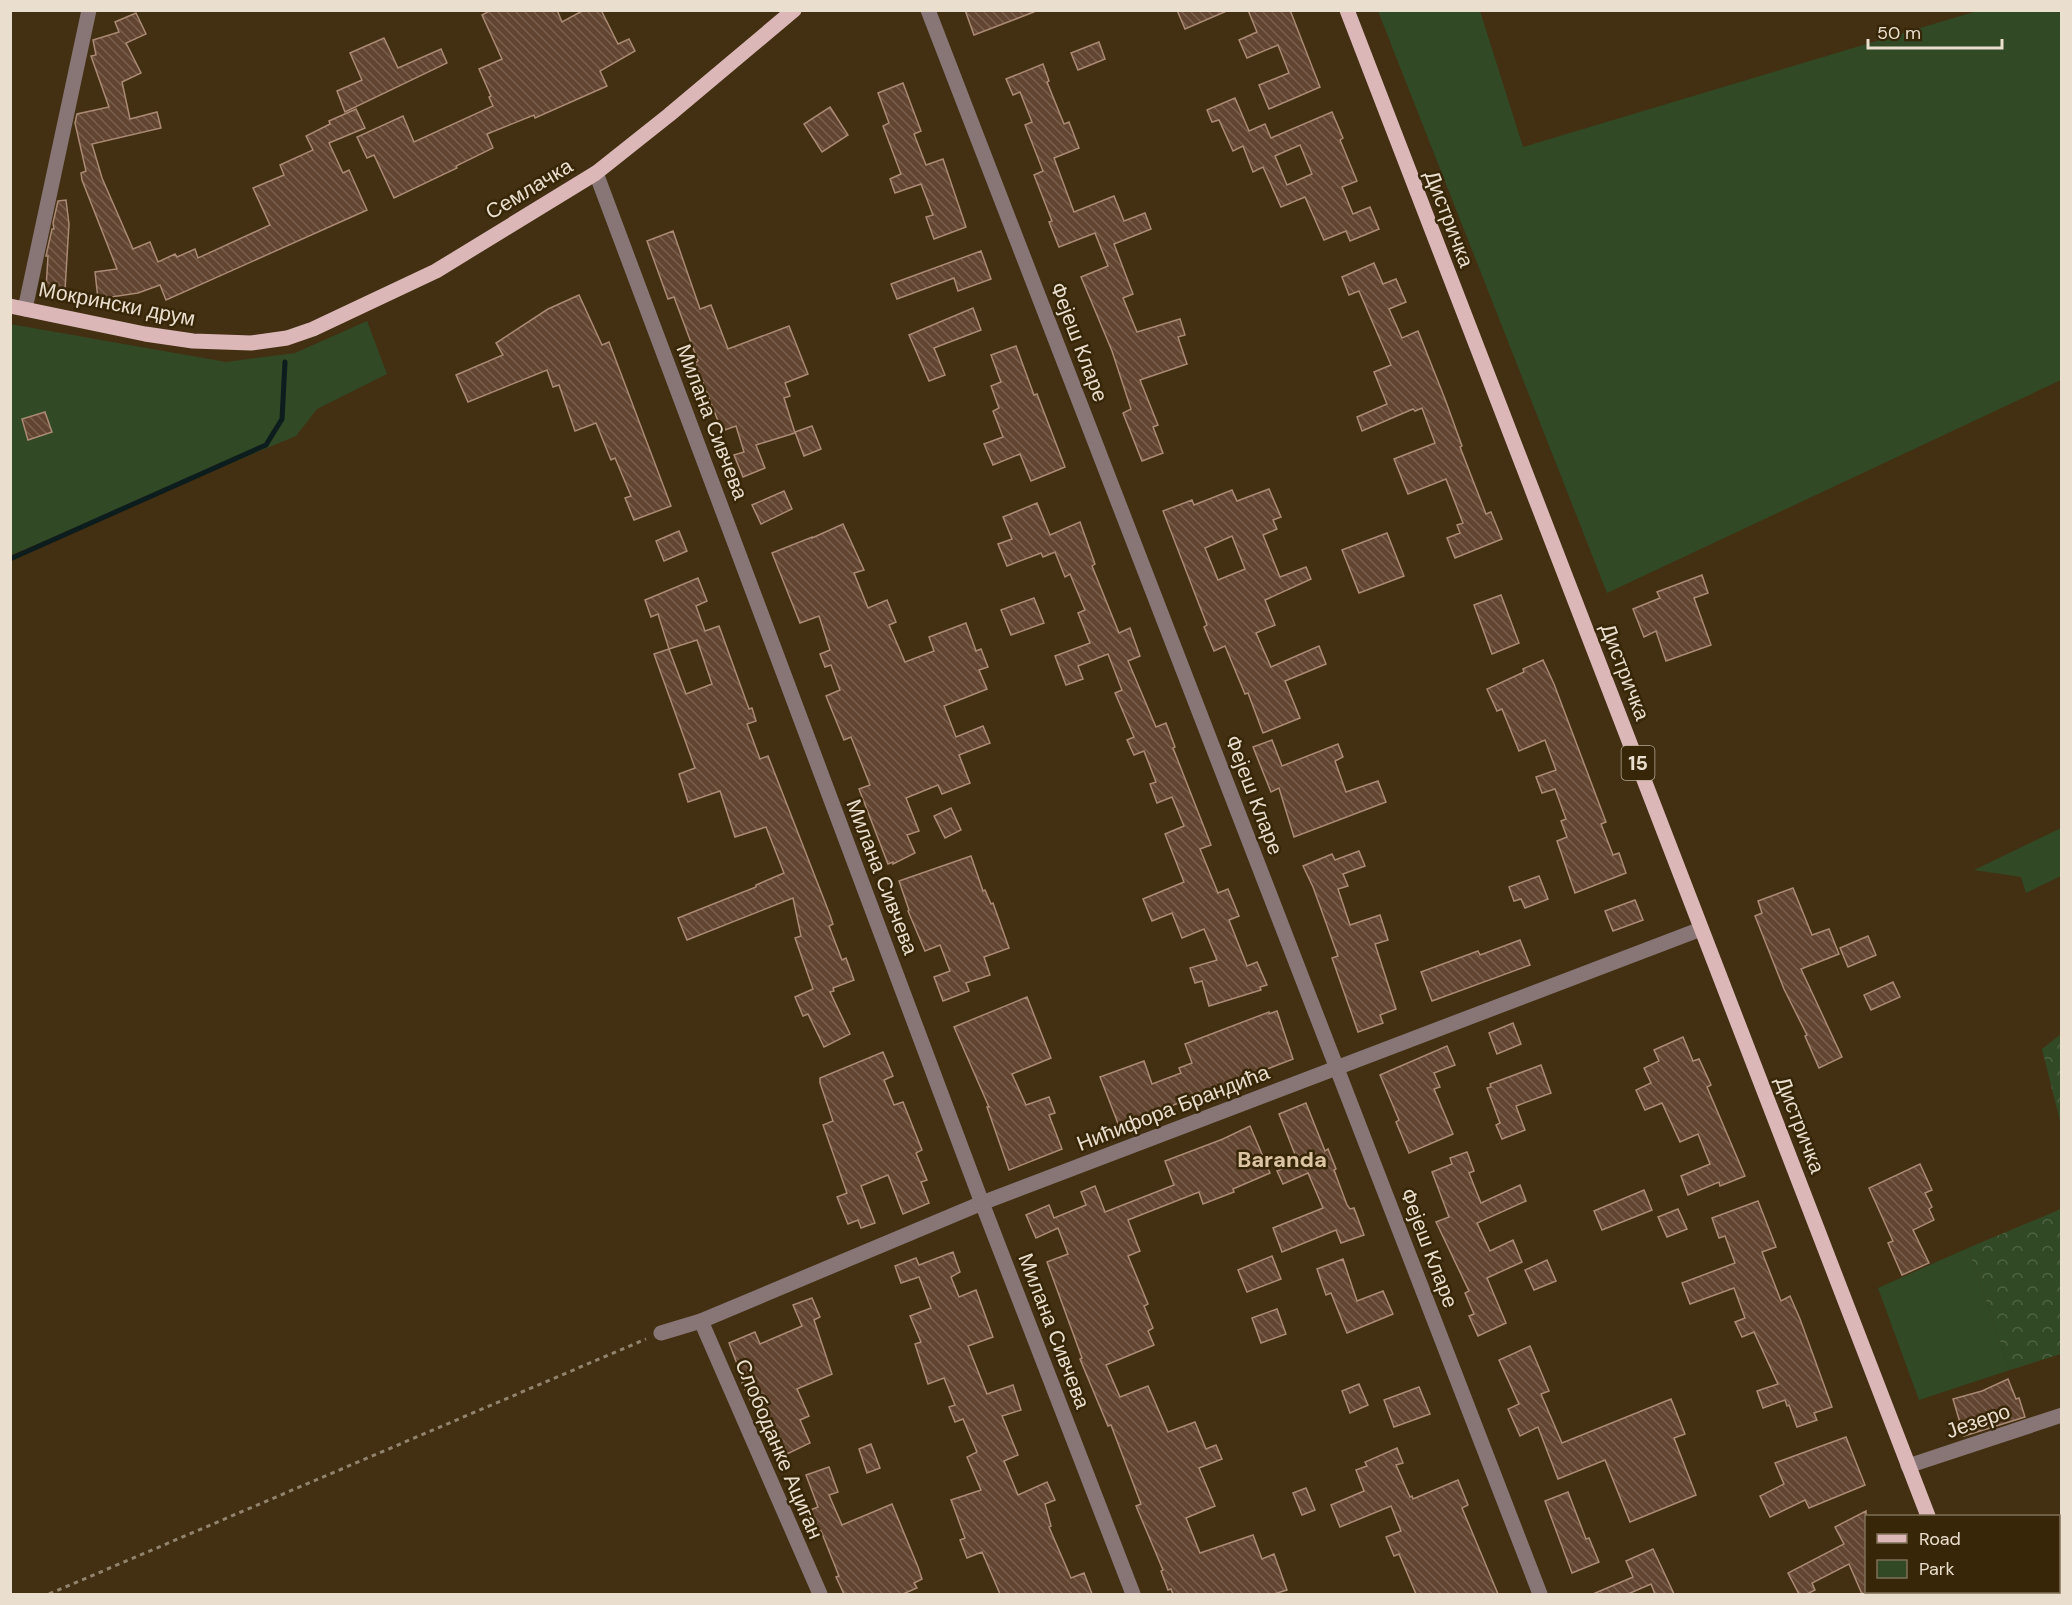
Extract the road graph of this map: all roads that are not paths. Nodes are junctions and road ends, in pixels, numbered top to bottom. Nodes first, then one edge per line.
1 (89, 10) edge
2 (794, 10) edge
3 (928, 10) edge
4 (1347, 10) edge
5 (596, 173) junction
6 (18, 307) edge
7 (251, 343) joint
8 (1701, 929) junction
9 (1337, 1068) junction
10 (982, 1203) junction
11 (700, 1321) junction
12 (661, 1333) road end
13 (2061, 1415) edge
14 (1908, 1466) junction
15 (1928, 1515) edge
16 (820, 1594) edge
17 (1133, 1594) edge
18 (1540, 1594) edge

1 - 6 street, Мокрински друм
2 - 5 main road, Семлачка
3 - 9 street, Фејеш Кларе
4 - 8 main road, Дистричка / 15
5 - 7 main road, Семлачка
5 - 10 street, Милана Сивчева
6 - 7 main road, Мокрински друм
8 - 9 street, Нићифора Брандића
8 - 14 main road, Дистричка / 15
9 - 10 street, Нићифора Брандића
9 - 18 street, Фејеш Кларе
10 - 11 street, Нићифора Брандића
10 - 17 street, Милана Сивчева
11 - 12 street, Нићифора Брандића
11 - 16 street, Слободанке Ациган
13 - 14 street, Језеро
14 - 15 main road, Дистричка / 15

